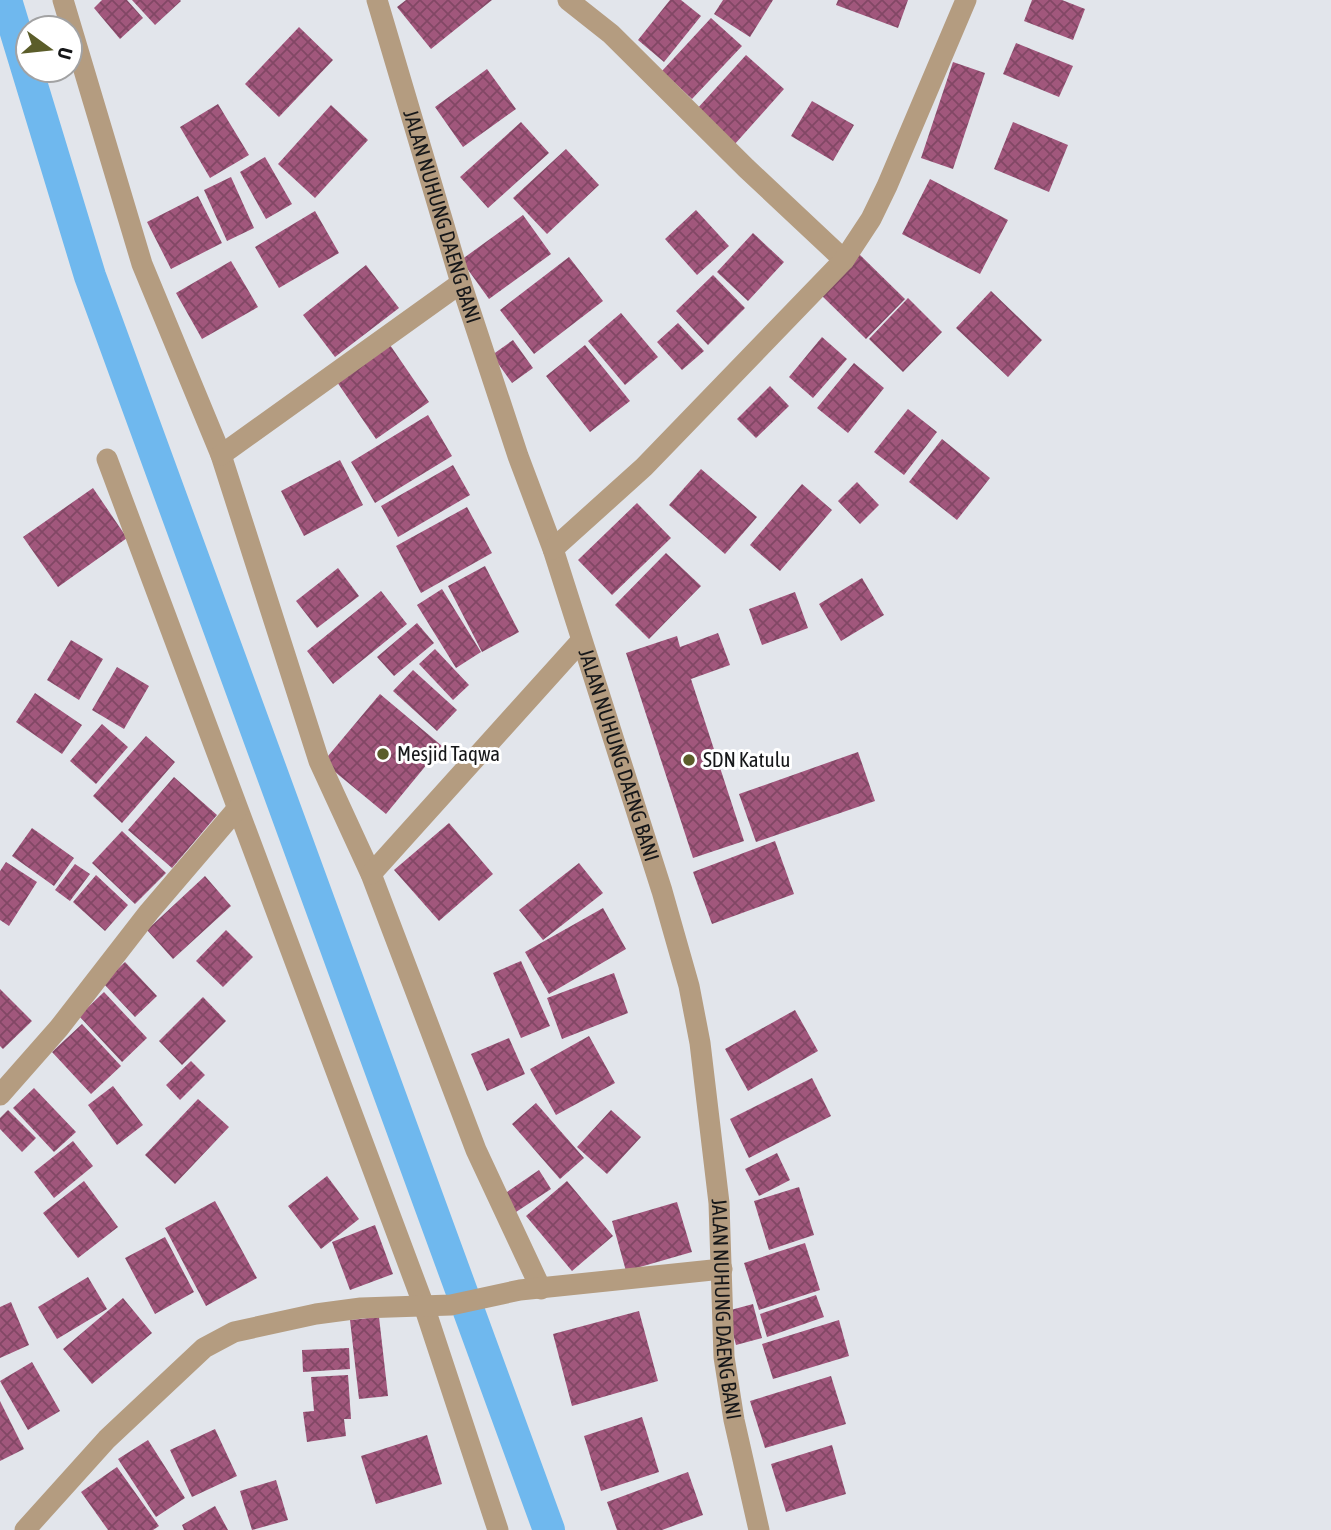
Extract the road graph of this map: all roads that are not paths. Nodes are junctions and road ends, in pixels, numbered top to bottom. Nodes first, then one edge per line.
1 (63, 0) edge
2 (377, 0) edge
3 (568, 0) edge
4 (966, 0) edge
5 (844, 260) junction
6 (461, 283) junction
7 (221, 455) junction
8 (107, 459) dead end
9 (553, 549) junction
10 (581, 640) junction
11 (237, 808) junction
12 (370, 874) junction
13 (0, 1095) edge
14 (722, 1269) junction
15 (531, 1289) junction
16 (425, 1306) junction
17 (25, 1530) edge
18 (498, 1530) edge
19 (759, 1530) edge

1 - 7 street
2 - 6 street, JALAN NUHUNG DAENG BANI
3 - 5 street
4 - 5 street
5 - 9 street
6 - 7 street
6 - 9 street, JALAN NUHUNG DAENG BANI
7 - 12 street
8 - 11 street
9 - 10 street, JALAN NUHUNG DAENG BANI
10 - 12 street
10 - 14 street, JALAN NUHUNG DAENG BANI
11 - 13 street
11 - 16 street
12 - 15 street
14 - 15 street
14 - 19 street, JALAN NUHUNG DAENG BANI
15 - 16 street
16 - 17 street
16 - 18 street

